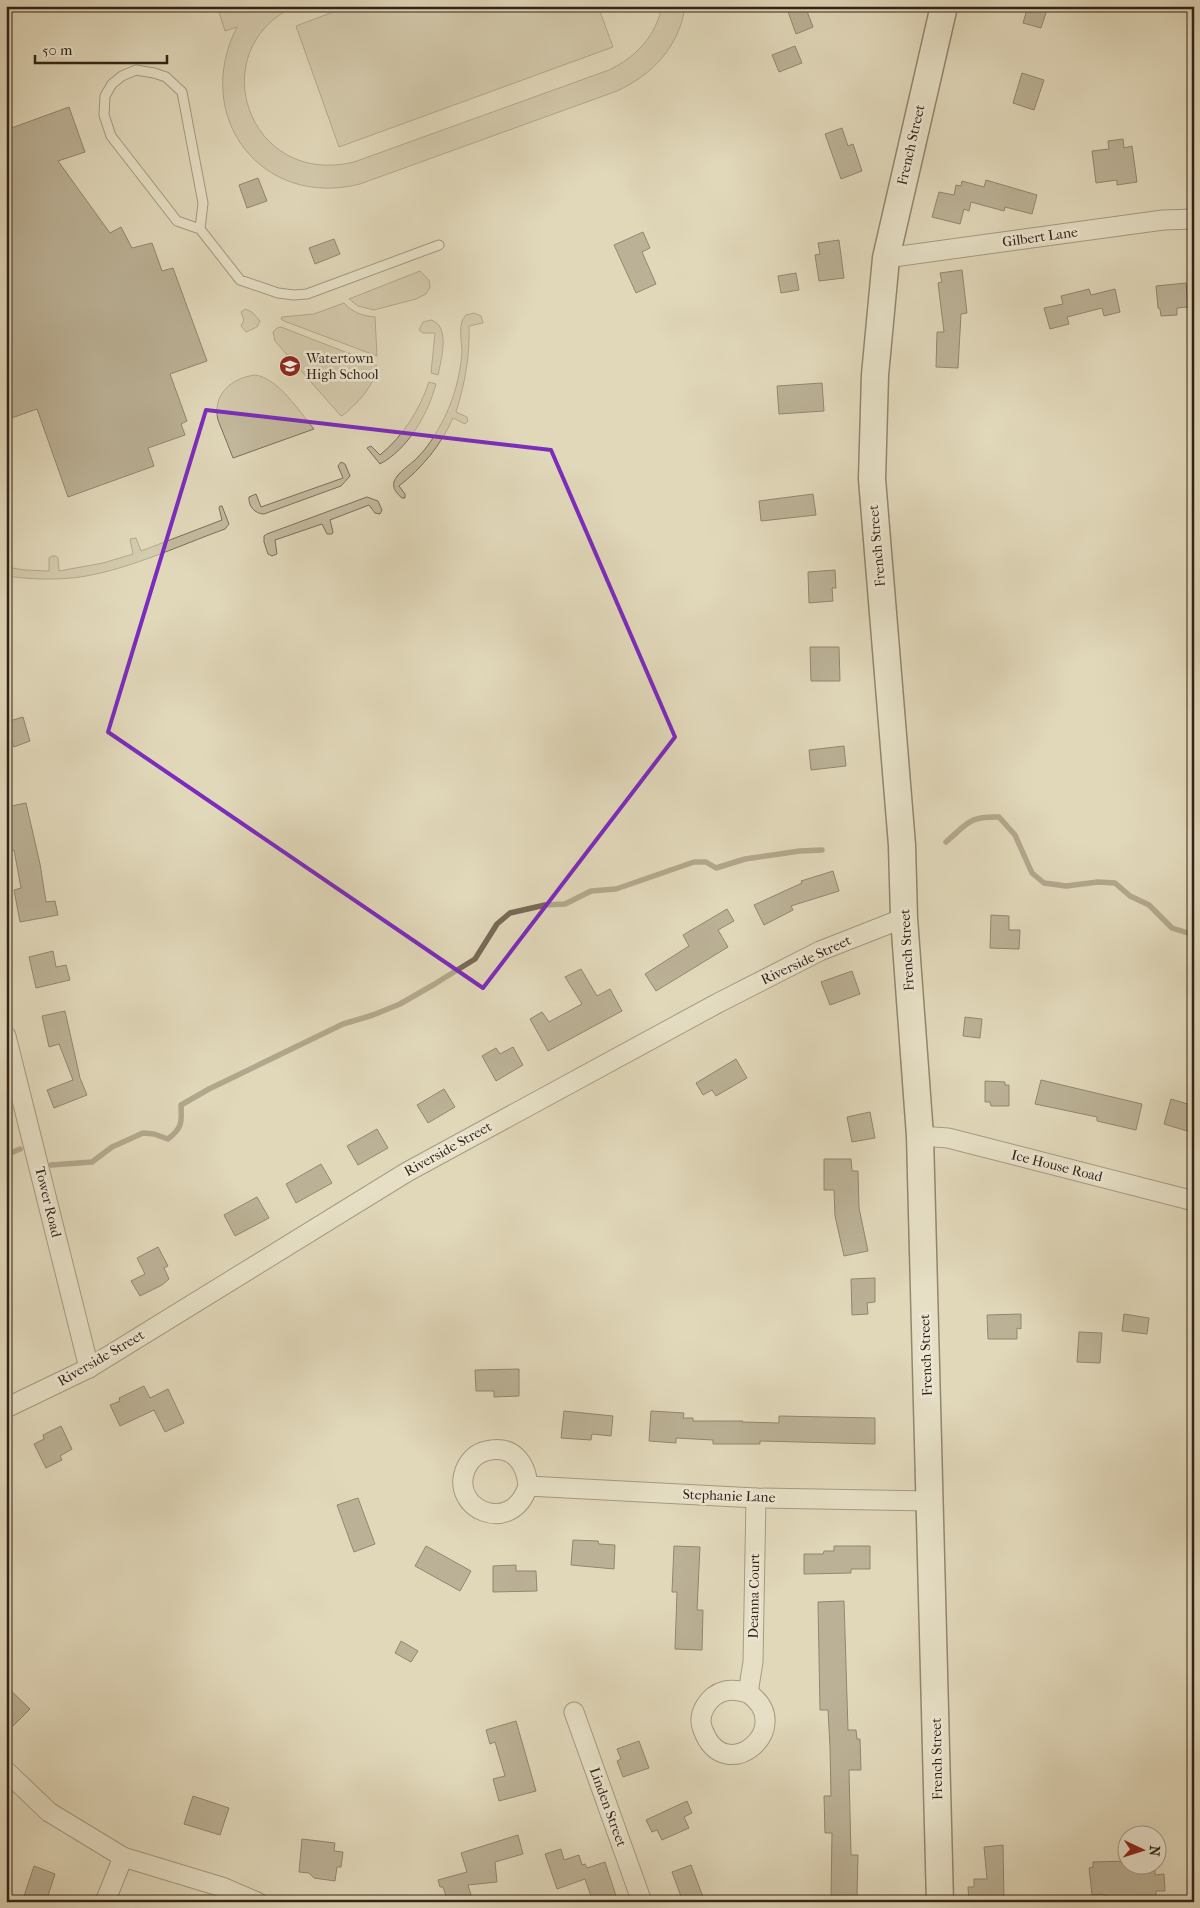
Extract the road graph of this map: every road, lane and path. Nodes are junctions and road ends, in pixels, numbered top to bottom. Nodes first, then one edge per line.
1 (944, 6) edge
2 (1194, 219) edge
3 (200, 229) junction
4 (439, 245) dead end
5 (886, 258) junction
6 (904, 918) junction
7 (6, 1036) edge
8 (920, 1136) junction
9 (1194, 1201) edge
10 (89, 1368) junction
11 (6, 1408) edge
12 (528, 1486) dead end
13 (756, 1498) junction
14 (930, 1500) junction
15 (748, 1693) dead end
16 (574, 1712) dead end
17 (6, 1771) edge
18 (123, 1857) junction
19 (105, 1902) edge
20 (257, 1902) edge
21 (642, 1902) edge
22 (940, 1902) edge

1 - 5 street, French Street
2 - 5 street, Gilbert Lane
3 - 3 lane
3 - 4 lane
5 - 6 street, French Street
6 - 8 street, French Street
6 - 10 street, Riverside Street
7 - 10 street, Tower Road
8 - 9 street, Ice House Road
8 - 14 street, French Street
10 - 11 street, Riverside Street
12 - 13 street, Stephanie Lane
13 - 14 street, Stephanie Lane
13 - 15 street, Deanna Court
14 - 22 street, French Street
16 - 21 street, Linden Street
17 - 18 street
18 - 19 street
18 - 20 street

